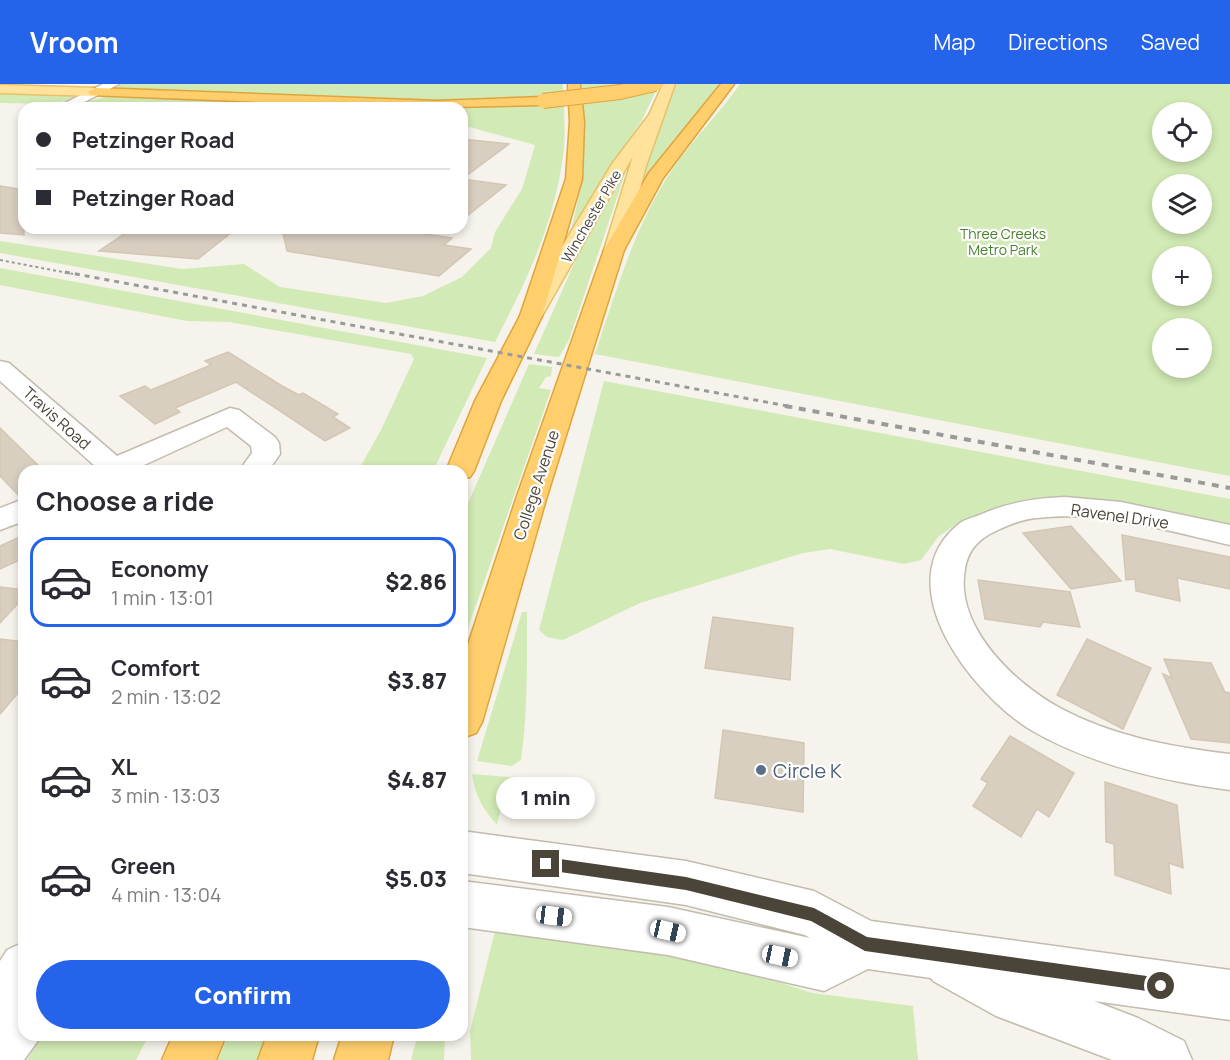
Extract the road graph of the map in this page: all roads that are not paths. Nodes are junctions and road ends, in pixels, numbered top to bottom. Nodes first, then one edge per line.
1 (113, 84) edge
2 (574, 84) edge
3 (655, 84) edge
4 (669, 84) edge
5 (728, 84) edge
6 (0, 88) edge
7 (95, 92) junction
8 (74, 102) edge
9 (358, 102) edge
10 (468, 104) edge
11 (655, 117) junction
12 (614, 250) junction
13 (531, 316) junction
14 (0, 368) edge
15 (105, 465) edge
16 (121, 465) edge
17 (258, 465) edge
18 (461, 465) edge
19 (18, 512) edge
20 (0, 519) edge
21 (1230, 535) edge
22 (468, 703) edge
23 (1230, 772) edge
24 (468, 853) edge
25 (468, 905) edge
26 (865, 944) junction
27 (930, 953) junction
28 (18, 978) edge
29 (1230, 995) edge
30 (0, 1010) edge
31 (18, 1025) edge
32 (290, 1041) edge
33 (366, 1041) edge
34 (0, 1049) edge
35 (285, 1060) edge
36 (361, 1060) edge
37 (1165, 1060) edge

1 - 7 street
2 - 13 highway
3 - 10 highway, bridge
4 - 11 main road, Winchester Pike
5 - 12 highway, College Avenue
6 - 7 main road
7 - 8 street
7 - 9 highway, bridge
11 - 12 main road, Winchester Pike
11 - 13 main road, Winchester Pike
12 - 22 highway, College Avenue
13 - 18 highway
14 - 15 street, Travis Road
16 - 17 street
19 - 20 street
21 - 23 street, Ravenel Drive
24 - 26 street
25 - 26 street
26 - 27 street
27 - 29 street
27 - 37 street
28 - 30 street
31 - 34 street
32 - 35 highway
33 - 36 highway

